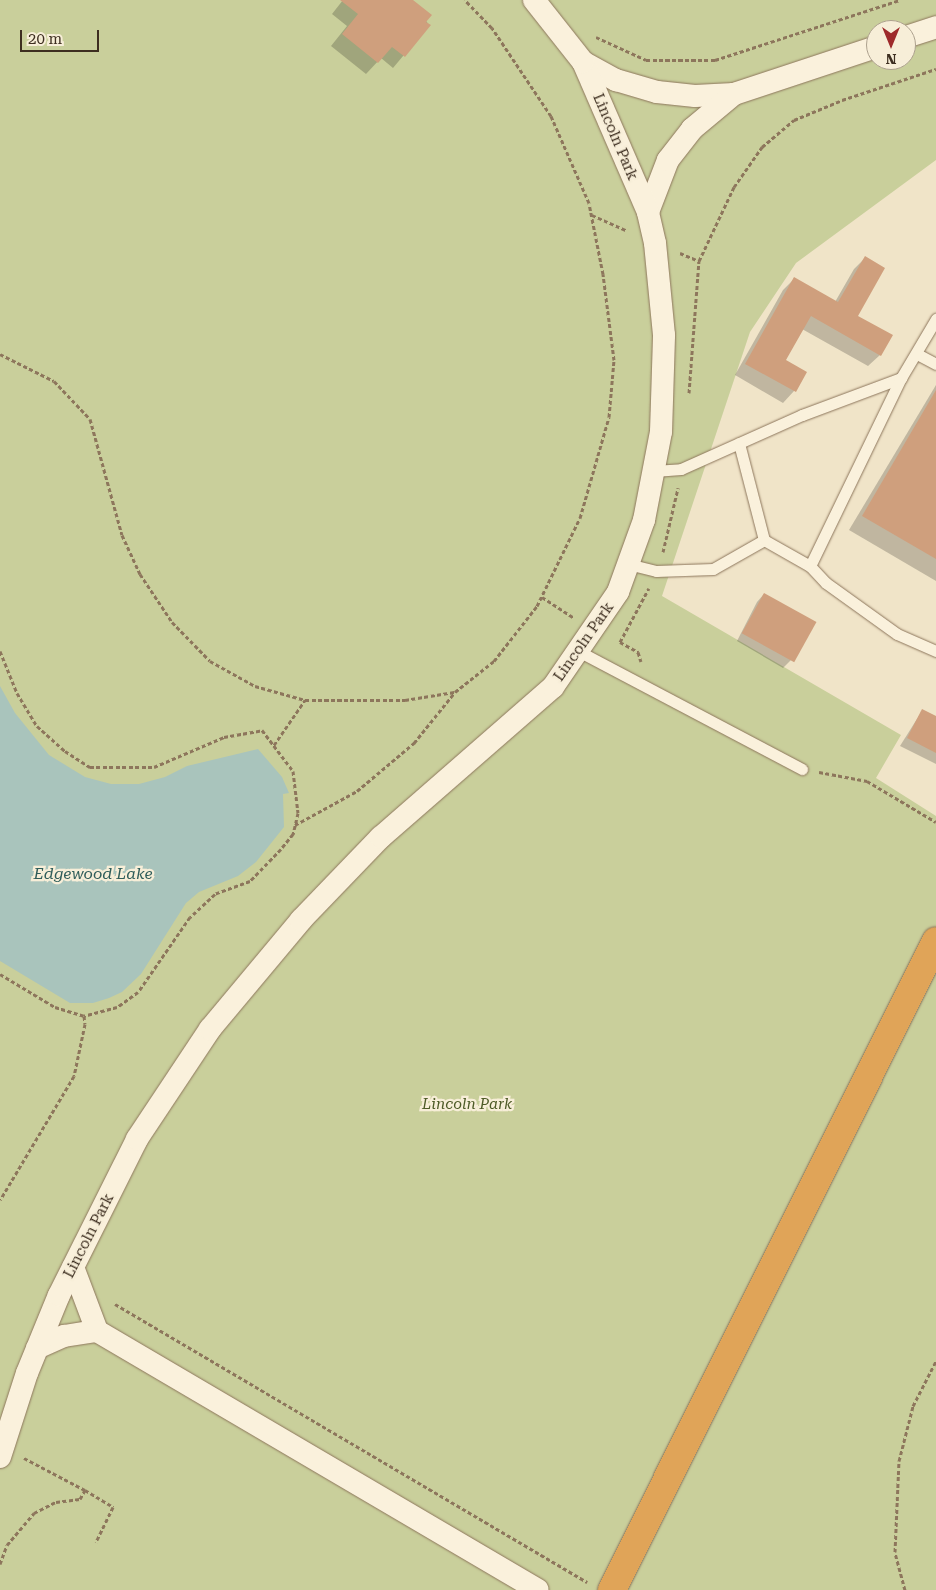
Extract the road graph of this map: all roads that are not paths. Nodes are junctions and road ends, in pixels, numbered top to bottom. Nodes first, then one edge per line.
1 (534, 0) edge
2 (936, 27) edge
3 (916, 34) edge
4 (866, 50) edge
5 (583, 62) junction
6 (734, 94) junction
7 (648, 212) junction
8 (936, 319) edge
9 (917, 354) junction
10 (936, 364) edge
11 (900, 378) junction
12 (739, 443) junction
13 (654, 472) junction
14 (764, 540) junction
15 (628, 564) junction
16 (810, 566) junction
17 (936, 651) edge
18 (580, 652) junction
19 (802, 769) road end
20 (936, 941) edge
21 (74, 1267) junction
22 (98, 1331) junction
23 (37, 1348) junction
24 (9, 1456) edge
25 (534, 1588) edge
26 (602, 1588) edge

1 - 5 street, Lincoln Park
2 - 3 street
4 - 6 street, Lincoln Park
5 - 6 street, Lincoln Park
5 - 7 street, Lincoln Park
6 - 7 street, Lincoln Park
7 - 13 street, Lincoln Park
8 - 9 lane
9 - 10 lane
9 - 11 lane
11 - 12 lane
11 - 16 lane
12 - 13 lane
12 - 14 lane
13 - 15 street, Lincoln Park
14 - 15 lane
14 - 16 lane
15 - 18 street, Lincoln Park
16 - 17 lane
18 - 19 lane
18 - 21 street, Lincoln Park
20 - 26 highway
21 - 22 street
21 - 23 street, Lincoln Park
22 - 23 street
22 - 25 street
23 - 24 street, Lincoln Park

